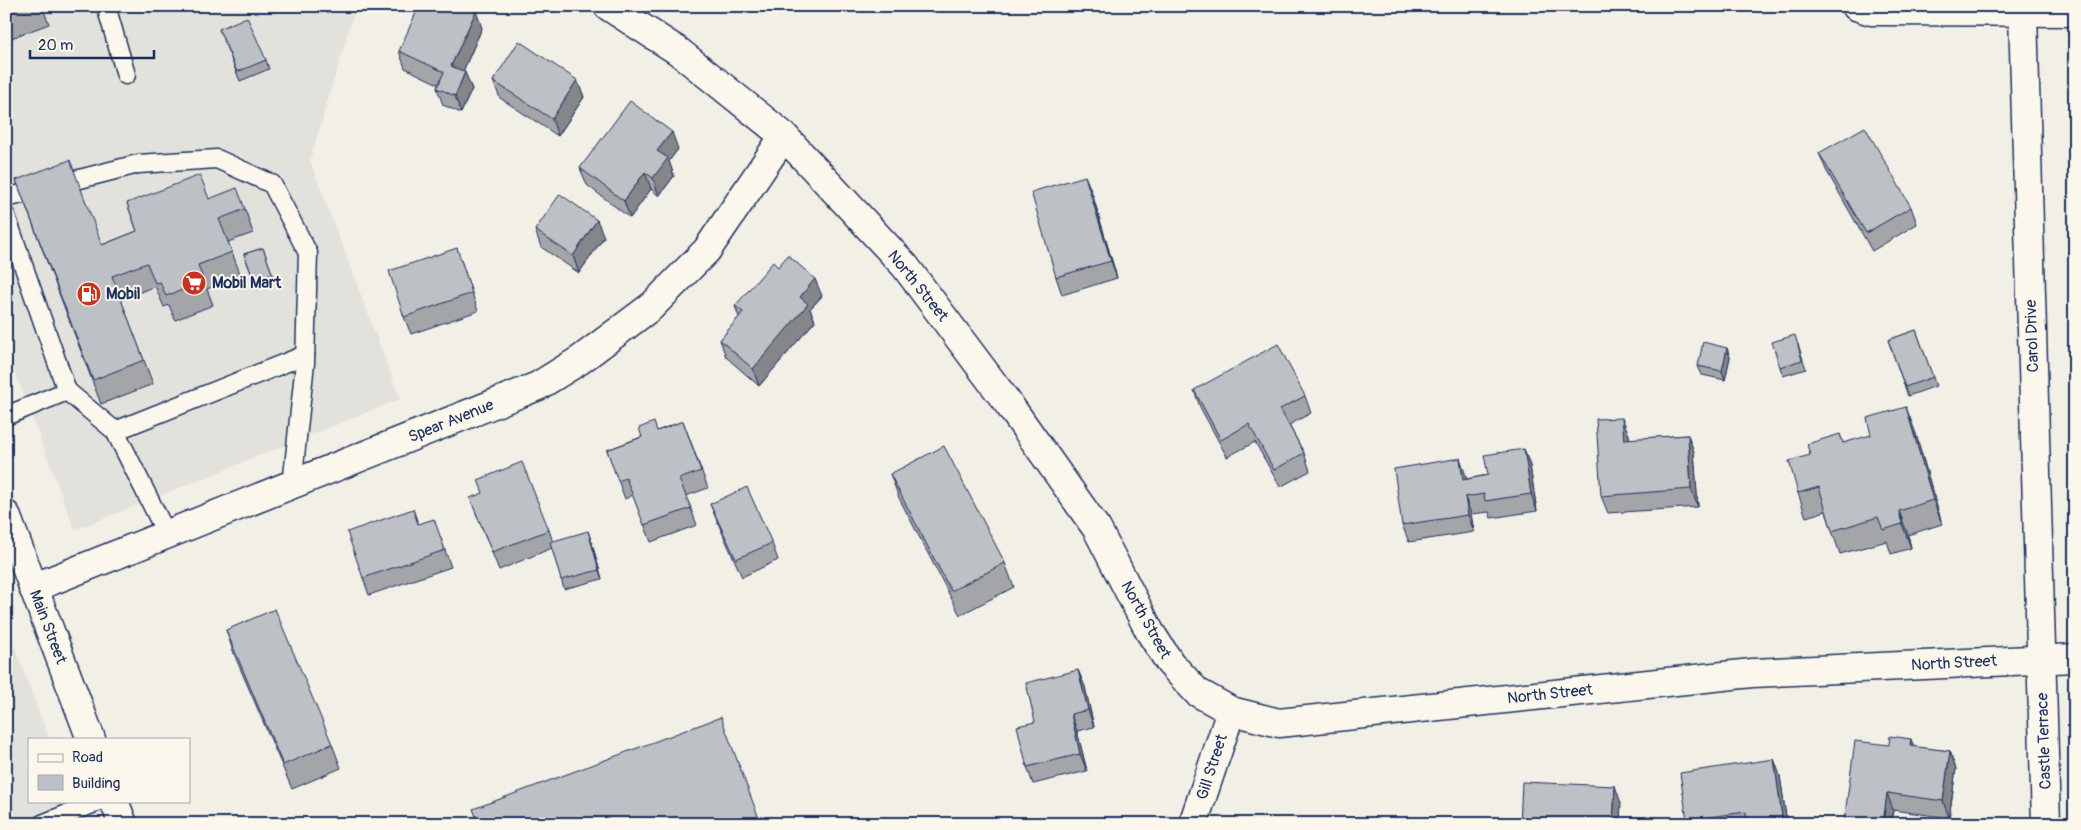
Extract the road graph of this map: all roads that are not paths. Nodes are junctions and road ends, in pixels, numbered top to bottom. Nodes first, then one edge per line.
1 (106, 6) edge
2 (608, 6) edge
3 (1856, 6) edge
4 (2075, 12) edge
5 (2023, 13) junction
6 (126, 75) dead end
7 (784, 136) junction
8 (6, 198) edge
9 (6, 216) edge
10 (306, 355) junction
11 (67, 391) junction
12 (6, 416) edge
13 (115, 431) junction
14 (292, 485) junction
15 (6, 515) edge
16 (167, 535) junction
17 (34, 588) junction
18 (2075, 658) edge
19 (2042, 659) junction
20 (1231, 711) junction
21 (91, 738) edge
22 (97, 802) edge
23 (114, 802) edge
24 (42, 824) edge
25 (123, 824) edge
26 (1193, 824) edge
27 (2046, 824) edge

1 - 6 lane
2 - 7 street, North Street
3 - 5 street
4 - 5 street
5 - 19 street, Carol Drive
7 - 14 street, Spear Avenue
7 - 20 street, North Street
8 - 10 lane
9 - 11 lane
10 - 13 lane
10 - 14 lane
11 - 12 lane
11 - 13 lane
13 - 16 lane
14 - 16 street, Spear Avenue
15 - 17 street, Main Street
16 - 17 street, Spear Avenue
17 - 21 street, Main Street
18 - 19 street, North Street
19 - 20 street, North Street
19 - 27 street, Castle Terrace
20 - 26 street, Gill Street
22 - 24 lane
23 - 25 street

